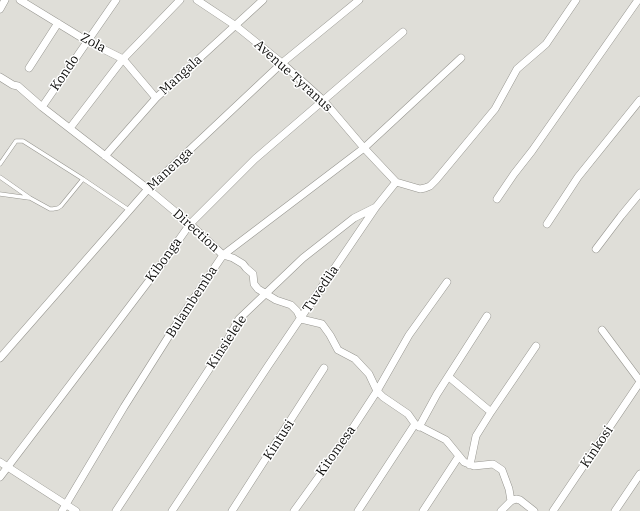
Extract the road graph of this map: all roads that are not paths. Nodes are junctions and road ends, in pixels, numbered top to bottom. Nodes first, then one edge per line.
1 (5, 0) edge
2 (20, 0) edge
3 (116, 0) edge
4 (180, 0) edge
5 (197, 0) edge
6 (263, 0) edge
7 (359, 0) edge
8 (576, 0) edge
9 (638, 0) edge
10 (0, 9) edge
11 (58, 23) junction
12 (236, 26) junction
13 (403, 32) dead end
14 (87, 41) junction
15 (461, 58) dead end
16 (123, 59) junction
17 (282, 63) junction
18 (29, 68) dead end
19 (0, 77) edge
20 (156, 98) junction
21 (324, 100) junction
22 (640, 100) edge
23 (42, 107) junction
24 (70, 128) junction
25 (364, 148) junction
26 (105, 156) junction
27 (0, 164) edge
28 (0, 177) edge
29 (83, 179) junction
30 (396, 182) junction
31 (148, 189) junction
32 (640, 193) edge
33 (0, 194) edge
34 (30, 198) junction
35 (497, 199) dead end
36 (376, 207) junction
37 (129, 210) junction
38 (190, 224) junction
39 (547, 224) dead end
40 (596, 249) dead end
41 (223, 255) junction
42 (447, 282) dead end
43 (266, 294) junction
44 (487, 316) dead end
45 (301, 319) junction
46 (602, 330) dead end
47 (536, 346) dead end
48 (0, 358) edge
49 (324, 368) dead end
50 (449, 377) junction
51 (640, 382) edge
52 (377, 391) junction
53 (491, 412) junction
54 (417, 425) junction
55 (459, 456) junction
56 (0, 462) edge
57 (470, 465) junction
58 (7, 466) junction
59 (640, 474) edge
60 (0, 477) edge
61 (511, 501) junction
62 (64, 508) edge
63 (76, 511) edge
64 (116, 511) edge
65 (172, 511) edge
66 (232, 511) edge
67 (294, 511) edge
68 (358, 511) edge
69 (423, 511) edge
70 (501, 511) edge
71 (534, 511) edge
72 (553, 511) edge
73 (614, 511) edge

1 - 10 street
2 - 11 street, Zola
3 - 14 street, Kondo
4 - 16 street
5 - 12 street, Avenue Tyranus
6 - 12 street, Mangala
7 - 17 street, Manenga
8 - 30 street
9 - 35 street
11 - 14 street, Zola
11 - 18 street
12 - 17 street, Avenue Tyranus
12 - 20 street, Mangala
13 - 21 street, Kibonga
14 - 16 street, Zola
14 - 23 street, Kondo
15 - 25 street, Bulambemba
16 - 20 street, Zola
16 - 24 street
17 - 21 street, Avenue Tyranus
17 - 31 street, Manenga
19 - 23 street, Direction
20 - 26 street, Mangala
21 - 25 street, Avenue Tyranus
21 - 38 street, Kibonga
22 - 39 street
23 - 24 street, Direction
24 - 26 street, Direction
25 - 30 street, Avenue Tyranus
25 - 41 street, Bulambemba
26 - 31 street, Direction
27 - 29 lane
28 - 34 lane
29 - 34 lane
29 - 37 lane
30 - 36 street, Tuvedila
31 - 37 street, Manenga
31 - 38 street, Direction
32 - 40 street
33 - 34 lane
36 - 43 street, Kinsielele
36 - 45 street, Tuvedila
37 - 48 street, Manenga
38 - 41 street, Direction
38 - 58 street, Kibonga
41 - 43 street, Direction
41 - 62 street, Bulambemba
42 - 52 street, Kitomesa
43 - 45 street, Direction
43 - 64 street, Kinsielele
44 - 50 street
45 - 52 street
45 - 65 street, Tuvedila
46 - 51 street
47 - 53 street
49 - 66 street, Kintusi
50 - 53 street
50 - 54 street
51 - 72 street, Kinkosi
52 - 54 street
52 - 67 street, Kitomesa
53 - 57 street
54 - 55 street
54 - 68 street
55 - 57 street
55 - 69 street
56 - 58 street
57 - 61 street
58 - 60 street, Kibonga
58 - 62 street
59 - 73 street
61 - 70 street
61 - 71 street
62 - 63 street

